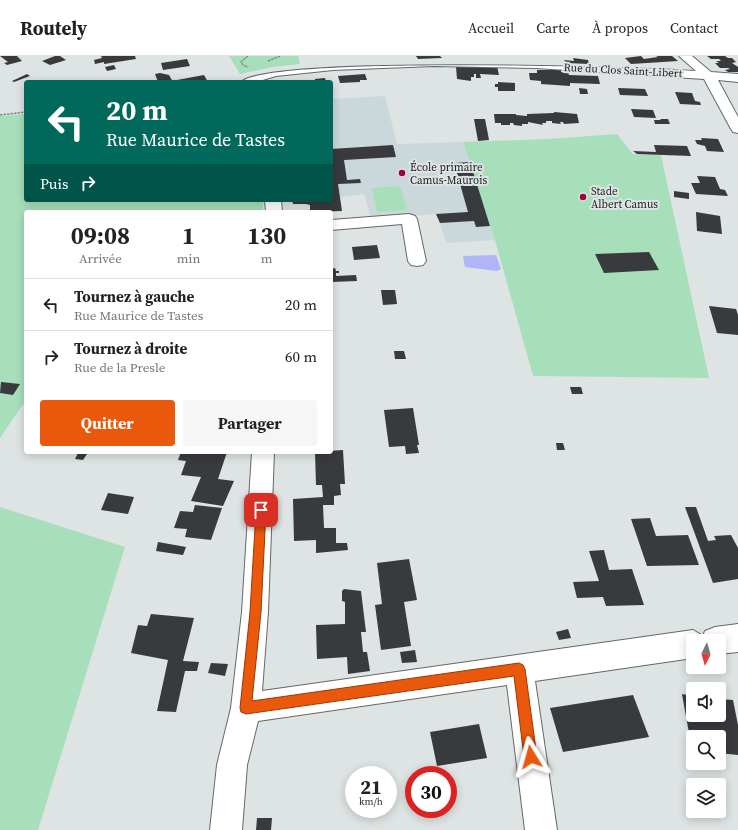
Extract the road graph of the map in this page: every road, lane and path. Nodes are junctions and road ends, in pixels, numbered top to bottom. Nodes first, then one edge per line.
1 (685, 56) edge
2 (308, 62) edge
3 (708, 76) junction
4 (738, 78) edge
5 (251, 80) edge
6 (24, 112) edge
7 (0, 115) edge
8 (738, 129) edge
9 (333, 225) edge
10 (417, 261) dead end
11 (263, 454) edge
12 (738, 638) edge
13 (726, 640) edge
14 (686, 645) edge
15 (519, 669) junction
16 (246, 708) junction
17 (226, 830) edge
18 (540, 830) edge

1 - 3 street
2 - 3 street, Rue du Clos Saint-Libert
2 - 5 street, Rue du Clos Saint-Libert
3 - 4 street, Rue du Clos Saint-Libert
3 - 8 street
6 - 7 path
9 - 10 street
11 - 16 street
12 - 13 street
14 - 15 street
15 - 16 street
15 - 18 street
16 - 17 street

